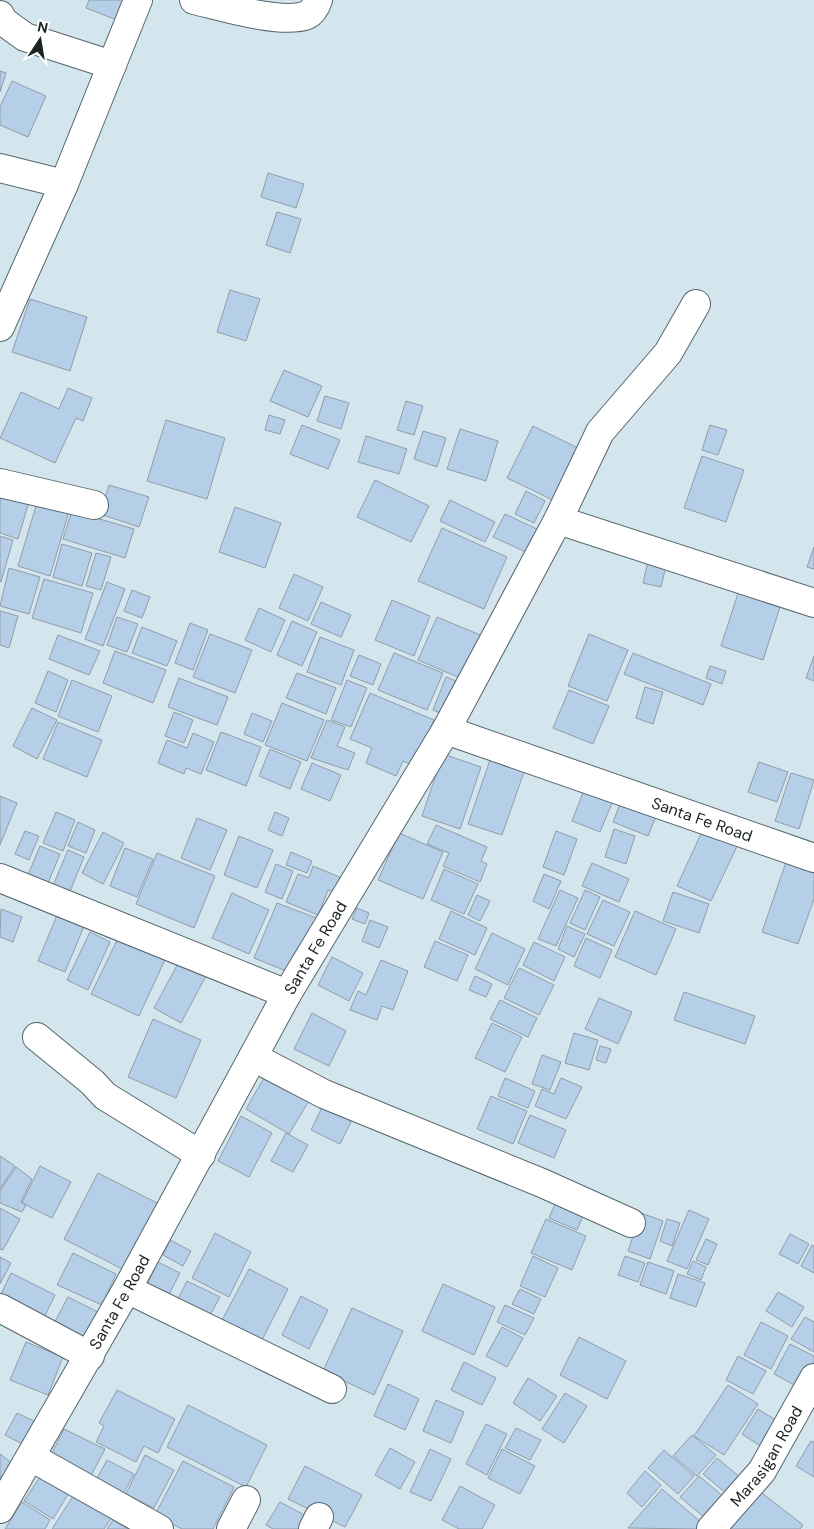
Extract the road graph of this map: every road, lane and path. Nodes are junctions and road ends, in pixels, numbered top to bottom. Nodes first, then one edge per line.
1 (138, 0) edge
2 (194, 0) edge
3 (318, 0) edge
4 (0, 15) edge
5 (112, 65) junction
6 (0, 168) edge
7 (64, 184) junction
8 (696, 304) dead end
9 (0, 327) edge
10 (0, 483) edge
11 (94, 505) dead end
12 (558, 520) junction
13 (814, 603) edge
14 (446, 730) junction
15 (814, 858) edge
16 (0, 878) edge
17 (287, 994) junction
18 (38, 1037) dead end
19 (253, 1057) junction
20 (201, 1155) junction
21 (631, 1223) dead end
22 (127, 1289) junction
23 (0, 1308) edge
24 (90, 1356) junction
25 (814, 1378) edge
26 (332, 1389) dead end
27 (31, 1457) junction
28 (246, 1500) dead end
29 (0, 1509) edge
30 (159, 1529) edge
31 (231, 1529) edge
32 (711, 1529) edge

1 - 5 street
2 - 3 street
4 - 5 street
5 - 7 street
6 - 7 street
7 - 9 street
8 - 12 street
10 - 11 street
12 - 13 street
12 - 14 street
14 - 15 street, Santa Fe Road
14 - 17 street, Santa Fe Road
16 - 17 street
17 - 19 street, Santa Fe Road
18 - 20 street
19 - 20 street, Santa Fe Road
19 - 21 street
20 - 22 street, Santa Fe Road
22 - 24 street, Santa Fe Road
22 - 26 street
23 - 24 street
24 - 27 street, Santa Fe Road
25 - 32 street, Marasigan Road
27 - 29 street, Santa Fe Road
27 - 30 street
28 - 31 street

